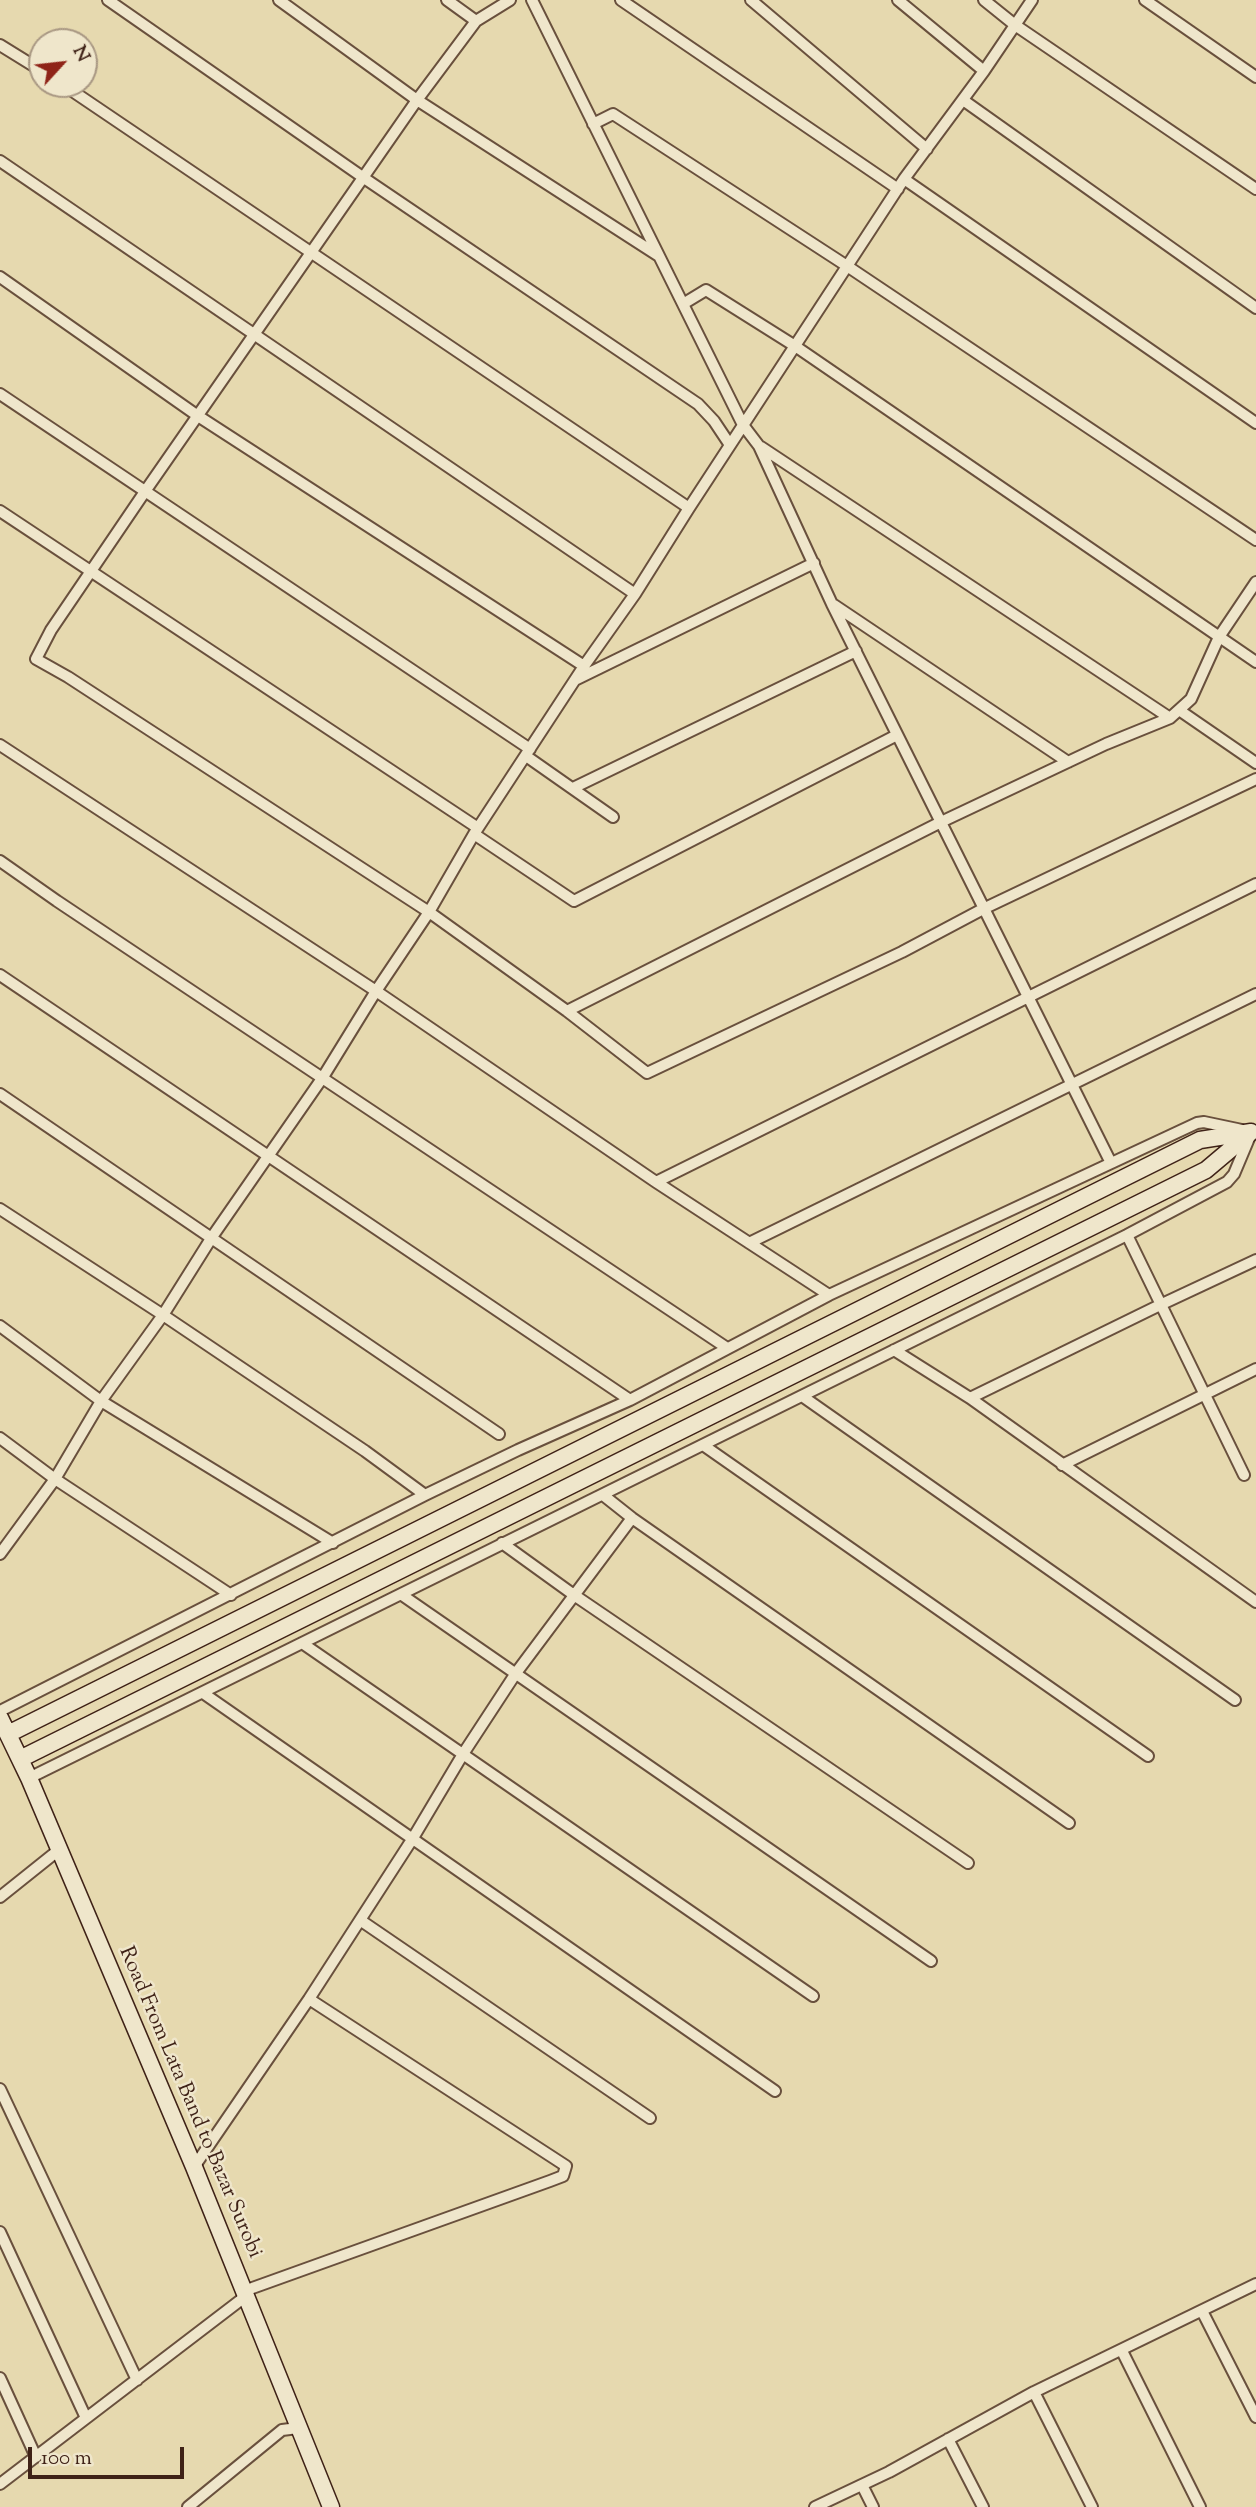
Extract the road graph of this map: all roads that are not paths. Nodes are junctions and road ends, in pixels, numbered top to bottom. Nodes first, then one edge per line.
1 (108, 0) edge
2 (279, 0) edge
3 (447, 0) edge
4 (510, 0) edge
5 (532, 0) edge
6 (621, 0) edge
7 (751, 0) edge
8 (898, 0) edge
9 (984, 0) edge
10 (1032, 0) edge
11 (1145, 0) edge
12 (476, 20) junction
13 (1015, 25) junction
14 (0, 45) edge
15 (28, 62) edge
16 (984, 71) junction
17 (1256, 77) edge
18 (83, 98) edge
19 (417, 100) junction
20 (963, 100) junction
21 (593, 124) junction
22 (927, 149) junction
23 (0, 161) edge
24 (364, 178) junction
25 (901, 184) junction
26 (1256, 189) edge
27 (312, 253) junction
28 (659, 256) junction
29 (847, 266) junction
30 (0, 278) edge
31 (683, 304) junction
32 (1256, 308) edge
33 (255, 336) junction
34 (795, 346) junction
35 (0, 394) edge
36 (198, 416) junction
37 (1256, 423) edge
38 (743, 425) junction
39 (730, 445) junction
40 (760, 446) junction
41 (146, 490) junction
42 (689, 508) junction
43 (0, 511) edge
44 (1256, 540) edge
45 (814, 563) junction
46 (91, 572) junction
47 (1256, 582) edge
48 (635, 594) junction
49 (832, 604) junction
50 (1219, 637) junction
51 (856, 651) junction
52 (1256, 662) edge
53 (584, 666) junction
54 (576, 680) junction
55 (1174, 714) junction
56 (897, 735) junction
57 (0, 745) edge
58 (528, 752) junction
59 (1068, 762) junction
60 (1256, 763) edge
61 (1256, 779) edge
62 (573, 788) junction
63 (613, 817) dead end
64 (941, 822) junction
65 (476, 831) junction
66 (0, 861) edge
67 (1256, 884) edge
68 (983, 909) junction
69 (429, 912) junction
70 (0, 975) edge
71 (376, 991) junction
72 (1256, 993) edge
73 (1027, 999) junction
74 (567, 1011) junction
75 (323, 1077) junction
76 (1071, 1086) junction
77 (0, 1094) edge
78 (1254, 1131) edge
79 (268, 1157) junction
80 (1111, 1163) junction
81 (656, 1182) junction
82 (0, 1209) edge
83 (1127, 1235) junction
84 (212, 1237) junction
85 (749, 1242) junction
86 (1256, 1260) edge
87 (829, 1295) junction
88 (1160, 1305) junction
89 (163, 1315) junction
90 (0, 1326) edge
91 (727, 1348) junction
92 (894, 1350) junction
93 (1256, 1369) edge
94 (1203, 1394) junction
95 (802, 1396) junction
96 (970, 1398) junction
97 (630, 1400) junction
98 (101, 1401) junction
99 (499, 1434) dead end
100 (0, 1438) edge
101 (703, 1445) junction
102 (1062, 1465) junction
103 (1244, 1475) dead end
104 (55, 1479) junction
105 (425, 1495) junction
106 (603, 1495) junction
107 (632, 1518) junction
108 (333, 1543) junction
109 (502, 1543) junction
110 (0, 1554) edge
111 (231, 1595) junction
112 (402, 1595) junction
113 (574, 1595) junction
114 (1256, 1602) edge
115 (302, 1643) junction
116 (516, 1673) junction
117 (204, 1693) junction
118 (1235, 1700) dead end
119 (0, 1711) edge
120 (0, 1718) edge
121 (8, 1734) junction
122 (463, 1754) junction
123 (1148, 1756) dead end
124 (20, 1759) junction
125 (29, 1778) junction
126 (1069, 1823) dead end
127 (413, 1838) junction
128 (60, 1849) junction
129 (968, 1863) dead end
130 (0, 1897) edge
131 (360, 1920) junction
132 (931, 1961) dead end
133 (813, 1996) dead end
134 (309, 1999) junction
135 (0, 2089) edge
136 (775, 2091) dead end
137 (650, 2118) dead end
138 (194, 2167) junction
139 (0, 2232) edge
140 (1256, 2284) edge
141 (245, 2294) junction
142 (1202, 2311) junction
143 (1122, 2351) junction
144 (0, 2378) edge
145 (136, 2380) junction
146 (1034, 2392) junction
147 (1256, 2417) edge
148 (86, 2418) junction
149 (298, 2428) junction
150 (948, 2439) junction
151 (36, 2457) junction
152 (0, 2484) edge
153 (862, 2485) junction
154 (188, 2507) edge
155 (331, 2507) edge
156 (815, 2507) edge
157 (873, 2507) edge
158 (982, 2507) edge
159 (1092, 2507) edge
160 (1200, 2507) edge

1 - 24 street
2 - 19 street
3 - 12 street
4 - 12 street
5 - 21 street
6 - 25 street
7 - 22 street
8 - 16 street
9 - 13 street
10 - 13 street
11 - 17 street
12 - 19 street
13 - 16 street
13 - 26 street
14 - 15 street
16 - 20 street
18 - 27 street
19 - 24 street
19 - 28 street
20 - 22 street
20 - 32 street
21 - 28 street
21 - 29 street
22 - 25 street
23 - 33 street
24 - 27 street
24 - 39 street
25 - 29 street
25 - 37 street
27 - 33 street
27 - 42 street
28 - 31 street
29 - 34 street
29 - 44 street
30 - 36 street
31 - 34 street
31 - 38 street
33 - 36 street
33 - 48 street
34 - 38 street
34 - 50 street
35 - 41 street
36 - 41 street
36 - 53 street
38 - 39 street
38 - 40 street
39 - 42 street
40 - 45 street
40 - 55 street
41 - 46 street
41 - 58 street
42 - 48 street
43 - 46 street
45 - 49 street
45 - 54 street
46 - 65 street
46 - 69 street
47 - 50 street
48 - 53 street
49 - 51 street
49 - 59 street
50 - 52 street
50 - 55 street
51 - 56 street
51 - 62 street
53 - 54 street
54 - 58 street
55 - 59 street
55 - 60 street
56 - 64 street
56 - 65 street
57 - 71 street
58 - 62 street
58 - 65 street
59 - 64 street
61 - 68 street
62 - 63 street
64 - 68 street
64 - 74 street
65 - 69 street
66 - 75 street
67 - 73 street
68 - 73 street
68 - 74 street
69 - 71 street
69 - 74 street
70 - 79 street
71 - 75 street
71 - 81 street
72 - 76 street
73 - 76 street
73 - 81 street
75 - 79 street
75 - 91 street
76 - 80 street
76 - 85 street
77 - 84 street
78 - 80 street
78 - 83 street
78 - 121 street
78 - 124 street
79 - 84 street
79 - 97 street
80 - 87 street
81 - 85 street
82 - 89 street
83 - 88 street
83 - 92 street
84 - 89 street
84 - 99 street
85 - 87 street
86 - 88 street
87 - 91 street
88 - 94 street
88 - 96 street
89 - 98 street
89 - 105 street
90 - 98 street
91 - 97 street
92 - 95 street
92 - 96 street
93 - 94 street
94 - 102 street
94 - 103 street
95 - 101 street
95 - 118 street
96 - 102 street
97 - 105 street
98 - 104 street
98 - 108 street
100 - 104 street
101 - 106 street
101 - 123 street
102 - 114 street
104 - 110 street
104 - 111 street
105 - 108 street
106 - 107 street
106 - 109 street
107 - 113 street
107 - 126 street
108 - 111 street
109 - 112 street
109 - 113 street
111 - 119 street
112 - 115 street
112 - 116 street
113 - 116 street
113 - 129 street
115 - 117 street
115 - 122 street
116 - 122 street
116 - 132 street
117 - 125 street
117 - 127 street
120 - 121 street, Road From Lata Band to Bazar Surobi
121 - 124 street, Road From Lata Band to Bazar Surobi
122 - 127 street
122 - 133 street
124 - 125 street, Road From Lata Band to Bazar Surobi
125 - 128 street, Road From Lata Band to Bazar Surobi
127 - 131 street
127 - 136 street
128 - 130 street
128 - 138 street, Road From Lata Band to Bazar Surobi
131 - 134 street
131 - 137 street
134 - 138 street
134 - 141 street
135 - 145 street
138 - 141 street, Road From Lata Band to Bazar Surobi
139 - 148 street
140 - 142 street
141 - 145 street
141 - 149 street, Road From Lata Band to Bazar Surobi
142 - 143 street
142 - 147 street
143 - 146 street
143 - 160 street
144 - 151 street
145 - 148 street
146 - 150 street
146 - 159 street
148 - 151 street
149 - 154 street
149 - 155 street, Road From Lata Band to Bazar Surobi
150 - 153 street
150 - 158 street
151 - 152 street
153 - 156 street
153 - 157 street

